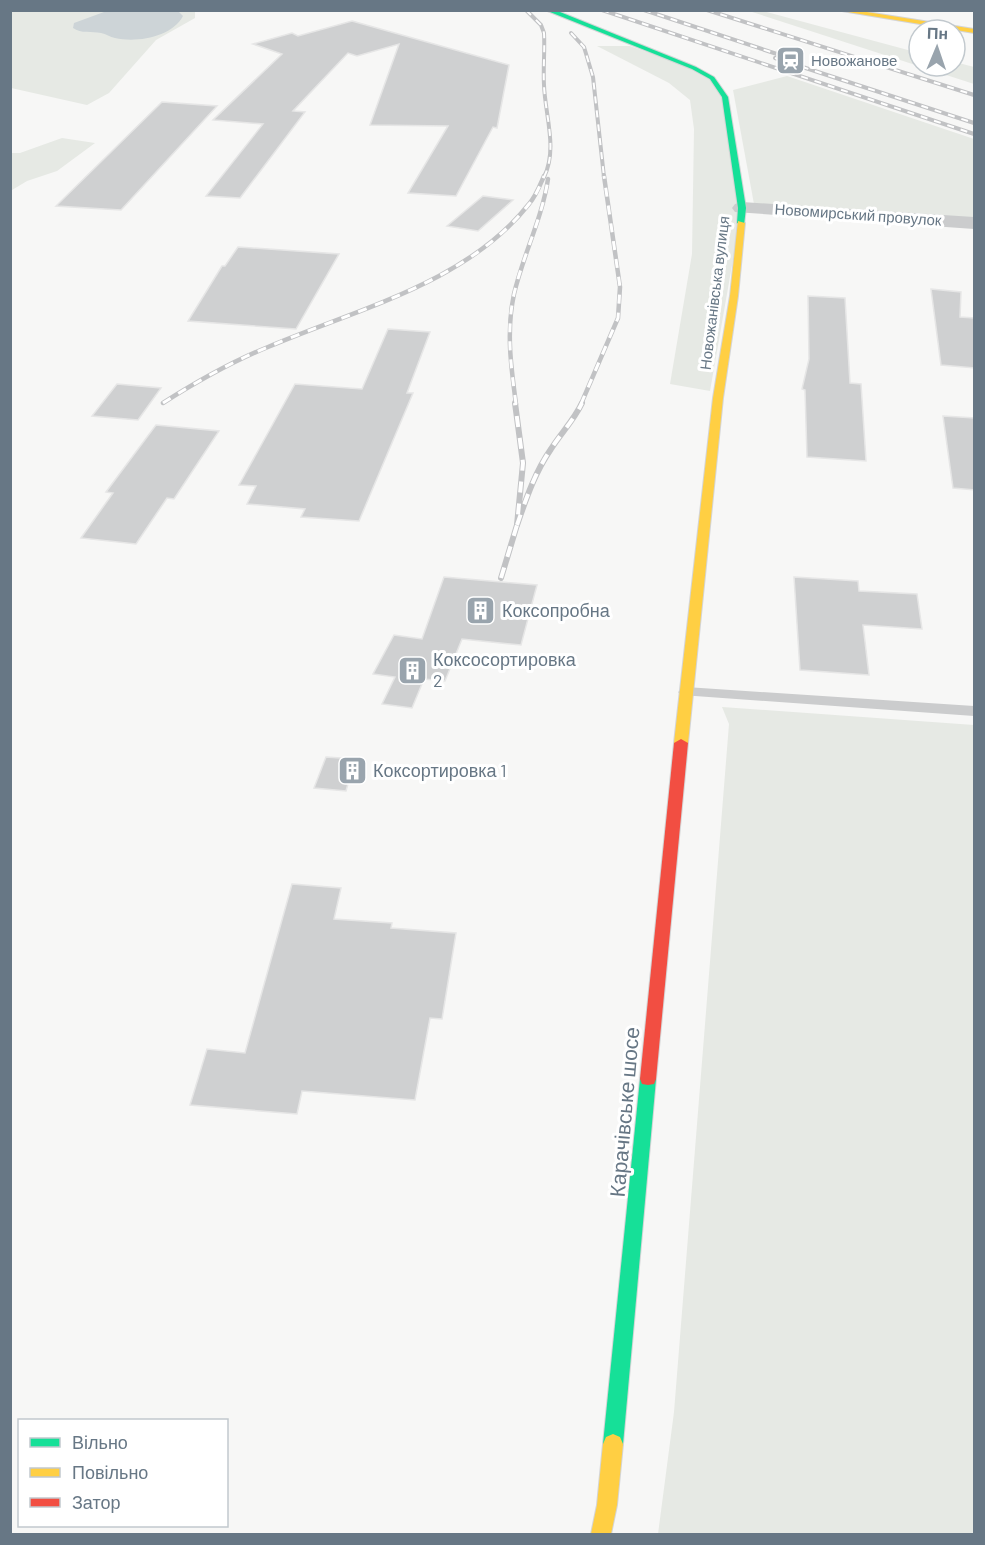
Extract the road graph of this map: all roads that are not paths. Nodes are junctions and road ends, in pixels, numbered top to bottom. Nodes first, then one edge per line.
1 (548, 10) edge
2 (840, 10) edge
3 (975, 31) edge
4 (742, 208) junction
5 (975, 223) edge
6 (686, 692) junction
7 (975, 711) edge
8 (601, 1534) edge

1 - 4 street, Новожанівська вулиця
2 - 3 street
4 - 5 street, Новомирський провулок
4 - 6 street, Новожанівська вулиця
6 - 7 lane
6 - 8 street, Карачівське шосе

